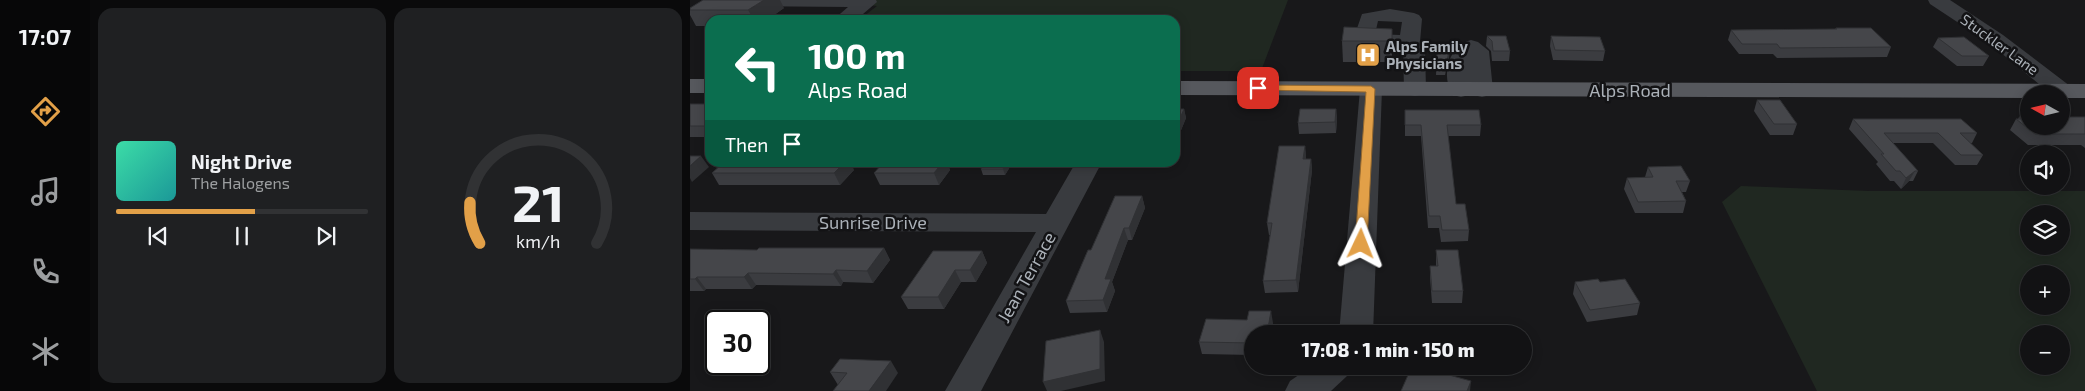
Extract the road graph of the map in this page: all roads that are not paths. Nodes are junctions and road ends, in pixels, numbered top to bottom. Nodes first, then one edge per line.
1 (712, 0) edge
2 (1936, 0) edge
3 (869, 1) edge
4 (850, 15) edge
5 (1410, 42) dead end
6 (2054, 85) edge
7 (690, 86) edge
8 (705, 86) edge
9 (1180, 88) edge
10 (1371, 89) junction
11 (1415, 89) junction
12 (2020, 91) edge
13 (2070, 91) edge
14 (2085, 91) edge
15 (1086, 167) edge
16 (690, 221) edge
17 (1056, 223) junction
18 (1357, 325) edge
19 (1326, 375) edge
20 (963, 391) edge
21 (1302, 391) edge

1 - 3 street
2 - 6 street, Stuckler Lane
3 - 4 street
5 - 11 street
7 - 8 main road
9 - 10 main road, Alps Road
10 - 11 main road, Alps Road
10 - 18 street
11 - 12 main road, Alps Road
13 - 14 main road, Alps Road
15 - 17 street, Jean Terrace
16 - 17 street, Sunrise Drive
17 - 20 street, Jean Terrace
19 - 21 street

